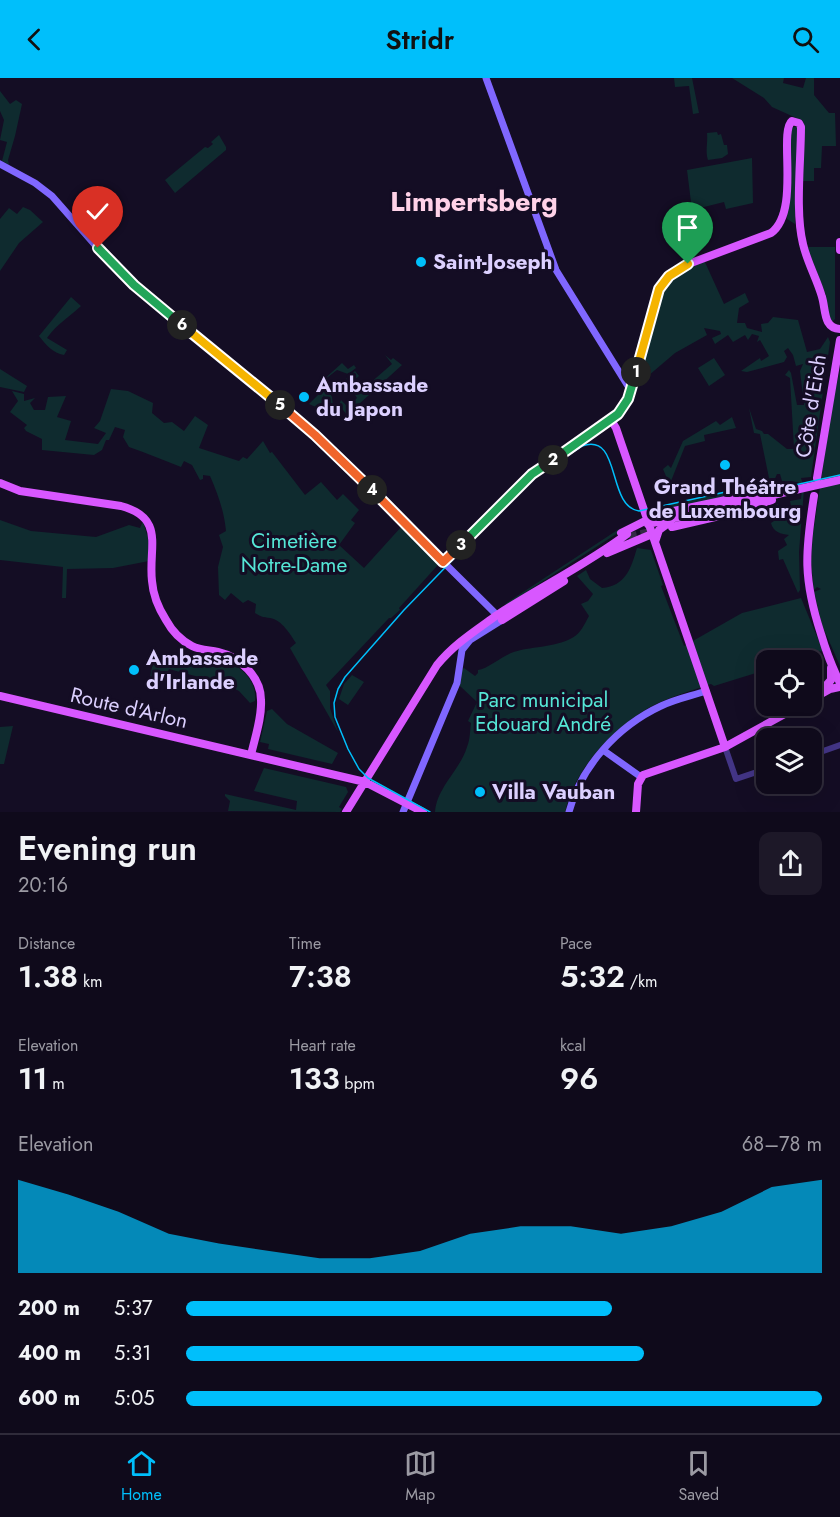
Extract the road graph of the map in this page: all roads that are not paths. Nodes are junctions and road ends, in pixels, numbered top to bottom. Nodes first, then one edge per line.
1 (486, 78) edge
2 (0, 164) edge
3 (840, 242) edge
4 (840, 250) edge
5 (840, 329) edge
6 (840, 340) edge
7 (631, 391) junction
8 (611, 420) junction
9 (817, 478) dead end
10 (840, 480) edge
11 (0, 483) edge
12 (840, 485) edge
13 (796, 492) junction
14 (814, 496) dead end
15 (771, 498) junction
16 (669, 512) tunnel mouth
17 (677, 518) junction
18 (648, 522) junction
19 (672, 527) dead end
20 (628, 535) tunnel mouth
21 (653, 538) junction
22 (443, 562) junction
23 (518, 606) junction
24 (500, 618) junction
25 (818, 626) junction
26 (449, 650) junction
27 (827, 654) junction
28 (460, 657) junction
29 (840, 671) edge
30 (840, 685) edge
31 (822, 690) edge
32 (706, 691) junction
33 (822, 694) edge
34 (0, 696) edge
35 (781, 716) edge
36 (840, 745) edge
37 (725, 747) junction
38 (603, 750) junction
39 (822, 751) edge
40 (251, 755) junction
41 (756, 772) edge
42 (641, 777) junction
43 (363, 785) junction
44 (407, 804) junction
45 (346, 812) edge
46 (404, 812) edge
47 (423, 812) edge
48 (568, 812) edge
49 (636, 812) edge

1 - 7 main road
2 - 22 main road
3 - 4 main road
5 - 7 main road
6 - 9 main road, Côte d'Eich
7 - 8 main road
8 - 18 main road
8 - 22 street
10 - 13 main road, bridge
11 - 40 main road
12 - 13 main road
13 - 15 main road
14 - 25 main road
15 - 16 main road
15 - 17 main road
15 - 19 main road
17 - 18 main road
17 - 21 main road
18 - 21 main road
18 - 23 main road
20 - 23 main road
21 - 23 main road
21 - 32 main road
22 - 24 main road
23 - 24 main road
24 - 26 main road
24 - 28 main road
25 - 27 main road
25 - 29 main road
26 - 28 main road
26 - 43 main road
27 - 30 main road
27 - 31 main road
28 - 44 main road
30 - 33 main road
32 - 37 main road
32 - 38 main road
34 - 40 main road, Route d'Arlon
35 - 37 main road
36 - 39 street
37 - 41 street
37 - 42 main road
38 - 42 main road
38 - 48 main road
40 - 43 main road, Route d'Arlon
42 - 49 main road
43 - 44 main road, Route d'Arlon
43 - 45 main road
44 - 46 main road
44 - 47 main road, Route d'Arlon

